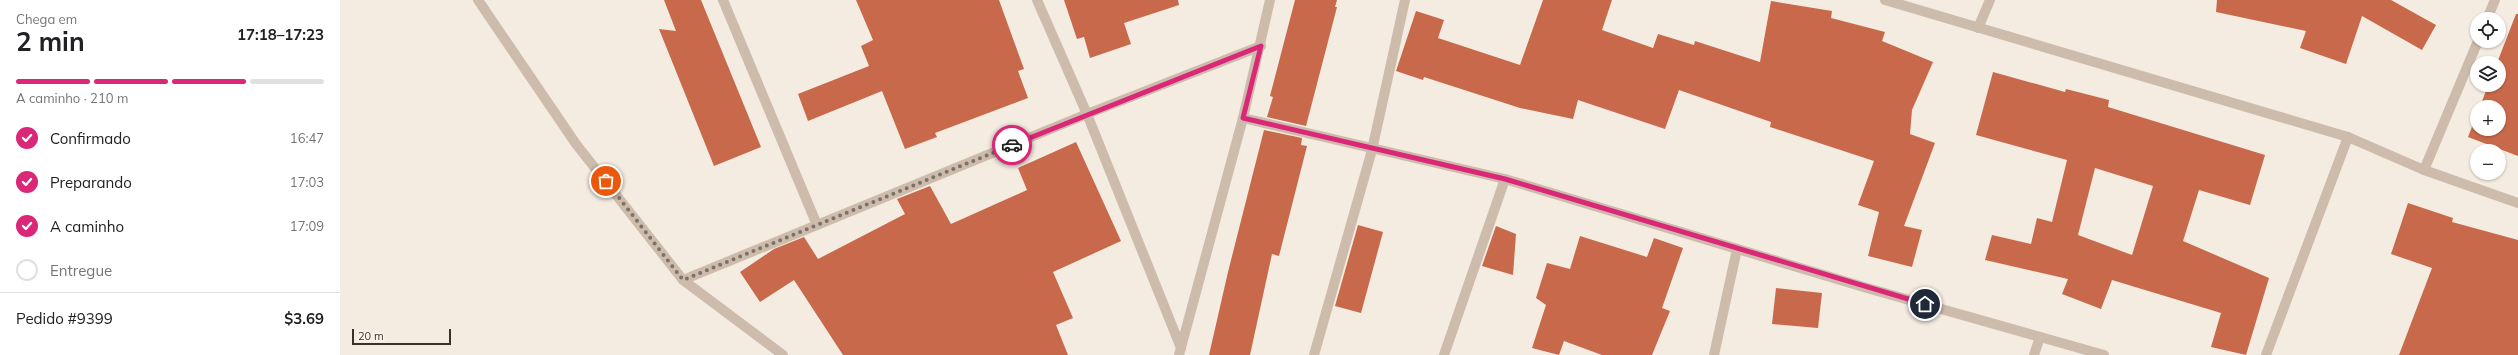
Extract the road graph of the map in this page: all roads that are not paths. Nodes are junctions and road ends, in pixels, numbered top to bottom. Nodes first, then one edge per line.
1 (478, 0) edge
2 (723, 0) edge
3 (1037, 0) edge
4 (1270, 0) edge
5 (1405, 0) edge
6 (1885, 0) edge
7 (1990, 0) edge
8 (2495, 0) edge
9 (2490, 12) edge
10 (1978, 28) junction
11 (1261, 46) junction
12 (2475, 48) edge
13 (1087, 114) junction
14 (1243, 118) junction
15 (2348, 137) junction
16 (1372, 150) junction
17 (2424, 170) junction
18 (1505, 179) junction
19 (2518, 203) edge
20 (817, 225) junction
21 (1737, 249) junction
22 (683, 280) junction
23 (2040, 337) junction
24 (1180, 352) edge
25 (783, 355) edge
26 (1314, 355) edge
27 (1444, 355) edge
28 (1714, 355) edge
29 (2034, 355) edge
30 (2104, 355) edge
31 (2266, 355) edge

1 - 22 street
2 - 20 street
3 - 13 street
4 - 11 street
5 - 16 street
6 - 10 street
7 - 10 street
8 - 9 street
10 - 15 street
11 - 13 street
11 - 14 street
12 - 17 street
13 - 20 street
13 - 24 street
14 - 16 street
14 - 24 street
15 - 17 street
15 - 31 street
16 - 18 street
16 - 26 street
17 - 19 street
18 - 21 street
18 - 27 street
20 - 22 street
21 - 23 street
21 - 28 street
22 - 25 street
23 - 29 street
23 - 30 street

